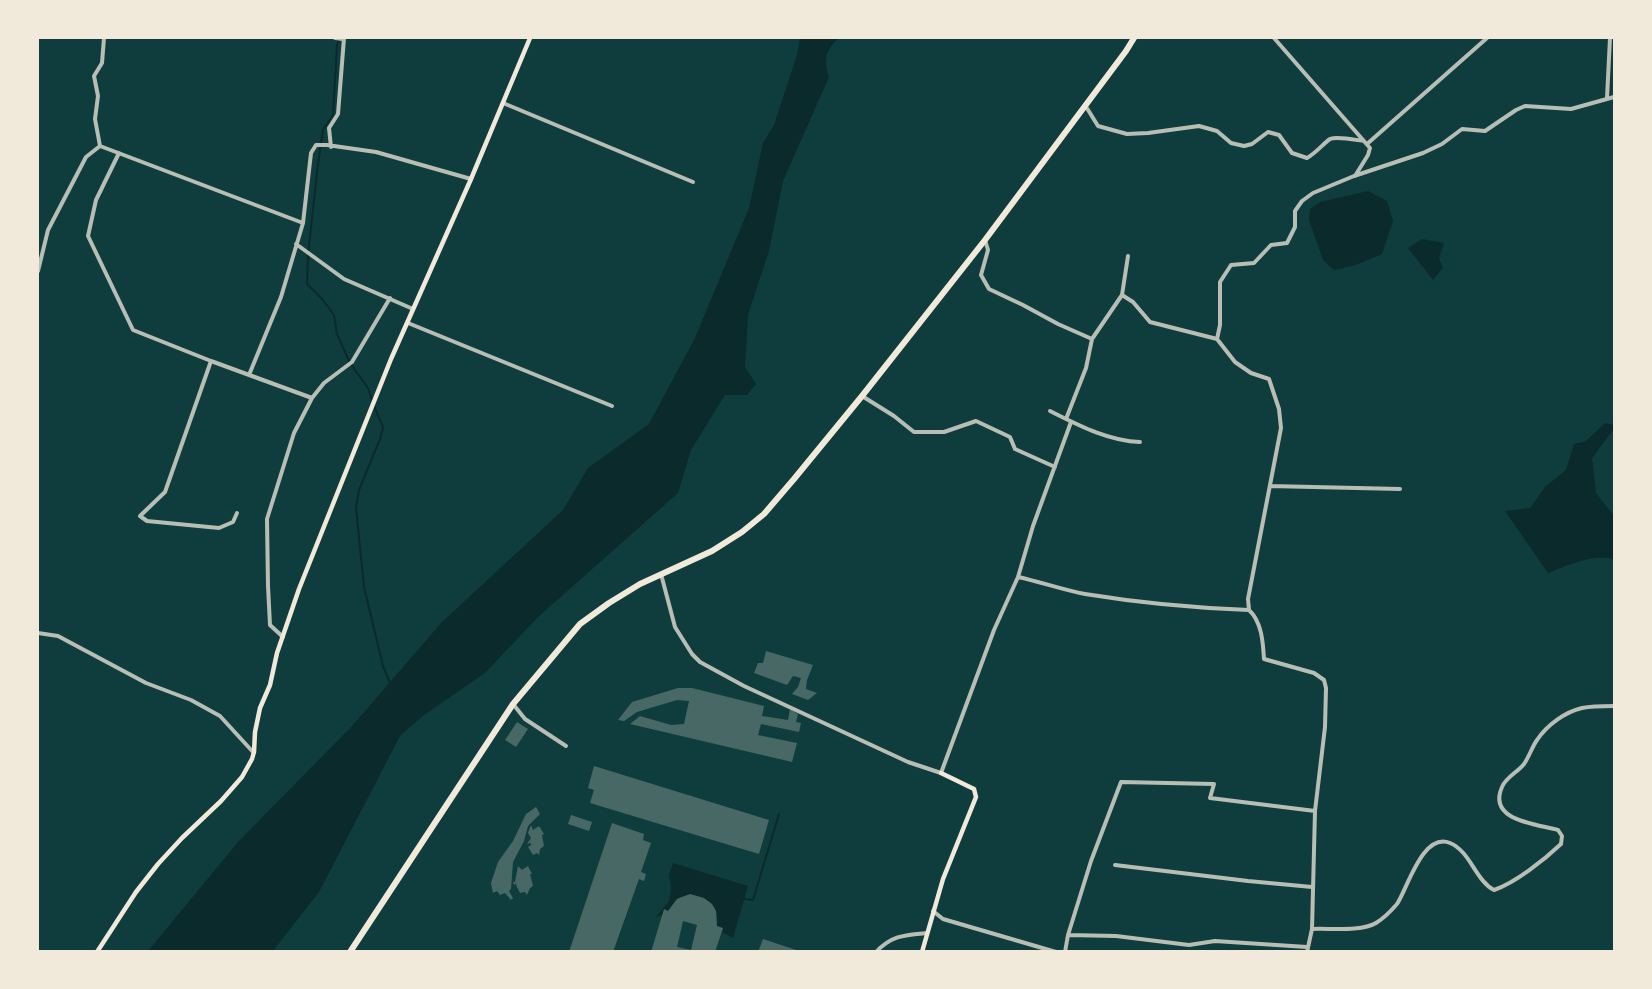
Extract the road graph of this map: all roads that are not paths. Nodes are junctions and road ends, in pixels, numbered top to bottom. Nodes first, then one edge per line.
1 (104, 38) edge
2 (335, 38) edge
3 (344, 38) edge
4 (530, 38) edge
5 (1134, 38) edge
6 (1275, 38) edge
7 (1487, 38) edge
8 (1610, 38) edge
9 (1614, 97) edge
10 (1607, 98) junction
11 (503, 103) junction
12 (1085, 105) junction
13 (1366, 142) junction
14 (99, 146) junction
15 (329, 146) junction
16 (119, 153) junction
17 (1354, 177) junction
18 (471, 179) junction
19 (693, 182) dead end
20 (303, 223) junction
21 (985, 240) junction
22 (296, 244) junction
23 (1128, 256) dead end
24 (38, 271) edge
25 (1122, 295) junction
26 (390, 298) junction
27 (413, 309) junction
28 (408, 323) junction
29 (1092, 339) junction
30 (1217, 339) junction
31 (212, 361) junction
32 (249, 375) junction
33 (862, 396) junction
34 (312, 398) junction
35 (612, 406) dead end
36 (1050, 411) dead end
37 (1066, 419) junction
38 (1071, 422) junction
39 (1140, 441) dead end
40 (1055, 467) junction
41 (1270, 486) junction
42 (1400, 489) dead end
43 (237, 513) dead end
44 (661, 574) junction
45 (1018, 577) junction
46 (1249, 610) junction
47 (38, 633) edge
48 (283, 636) junction
49 (513, 704) junction
50 (1614, 706) edge
51 (566, 746) dead end
52 (254, 753) junction
53 (941, 773) junction
54 (1315, 811) junction
55 (1115, 865) dead end
56 (1312, 887) junction
57 (933, 911) junction
58 (1312, 929) junction
59 (927, 933) junction
60 (1068, 935) junction
61 (1307, 949) edge
62 (97, 951) edge
63 (350, 951) edge
64 (876, 951) edge
65 (922, 951) edge
66 (1056, 951) edge
67 (1065, 951) edge

1 - 14 street
2 - 3 street
3 - 15 street
4 - 11 main road
5 - 12 highway
6 - 13 street
7 - 13 street
8 - 10 street
9 - 10 street
10 - 17 street
11 - 18 main road
11 - 19 street
12 - 13 street
12 - 21 highway
13 - 17 street
14 - 16 street
14 - 24 street
15 - 18 street
15 - 20 street
16 - 20 street
16 - 31 street
17 - 30 street
18 - 27 main road
20 - 22 street
21 - 29 street
21 - 33 highway
22 - 26 street
22 - 32 street
23 - 25 street
25 - 29 street
25 - 30 street
26 - 27 street
26 - 34 street
27 - 28 main road
28 - 35 street
28 - 48 main road
29 - 37 street
30 - 41 street
31 - 32 street
31 - 43 street
32 - 34 street
33 - 40 street
33 - 44 highway
34 - 48 street
36 - 37 street
37 - 38 street
38 - 39 street
38 - 40 street
40 - 45 street
41 - 42 street
41 - 46 street
44 - 49 highway
44 - 53 street
45 - 46 street
45 - 53 street
46 - 54 street
47 - 52 street
48 - 52 main road
49 - 51 street
49 - 63 highway
50 - 58 street
52 - 62 main road
53 - 57 main road
54 - 56 street
54 - 60 street
55 - 56 street
56 - 58 street
57 - 59 main road
57 - 66 street
58 - 61 street
59 - 64 street
59 - 65 main road
60 - 61 street
60 - 67 street

